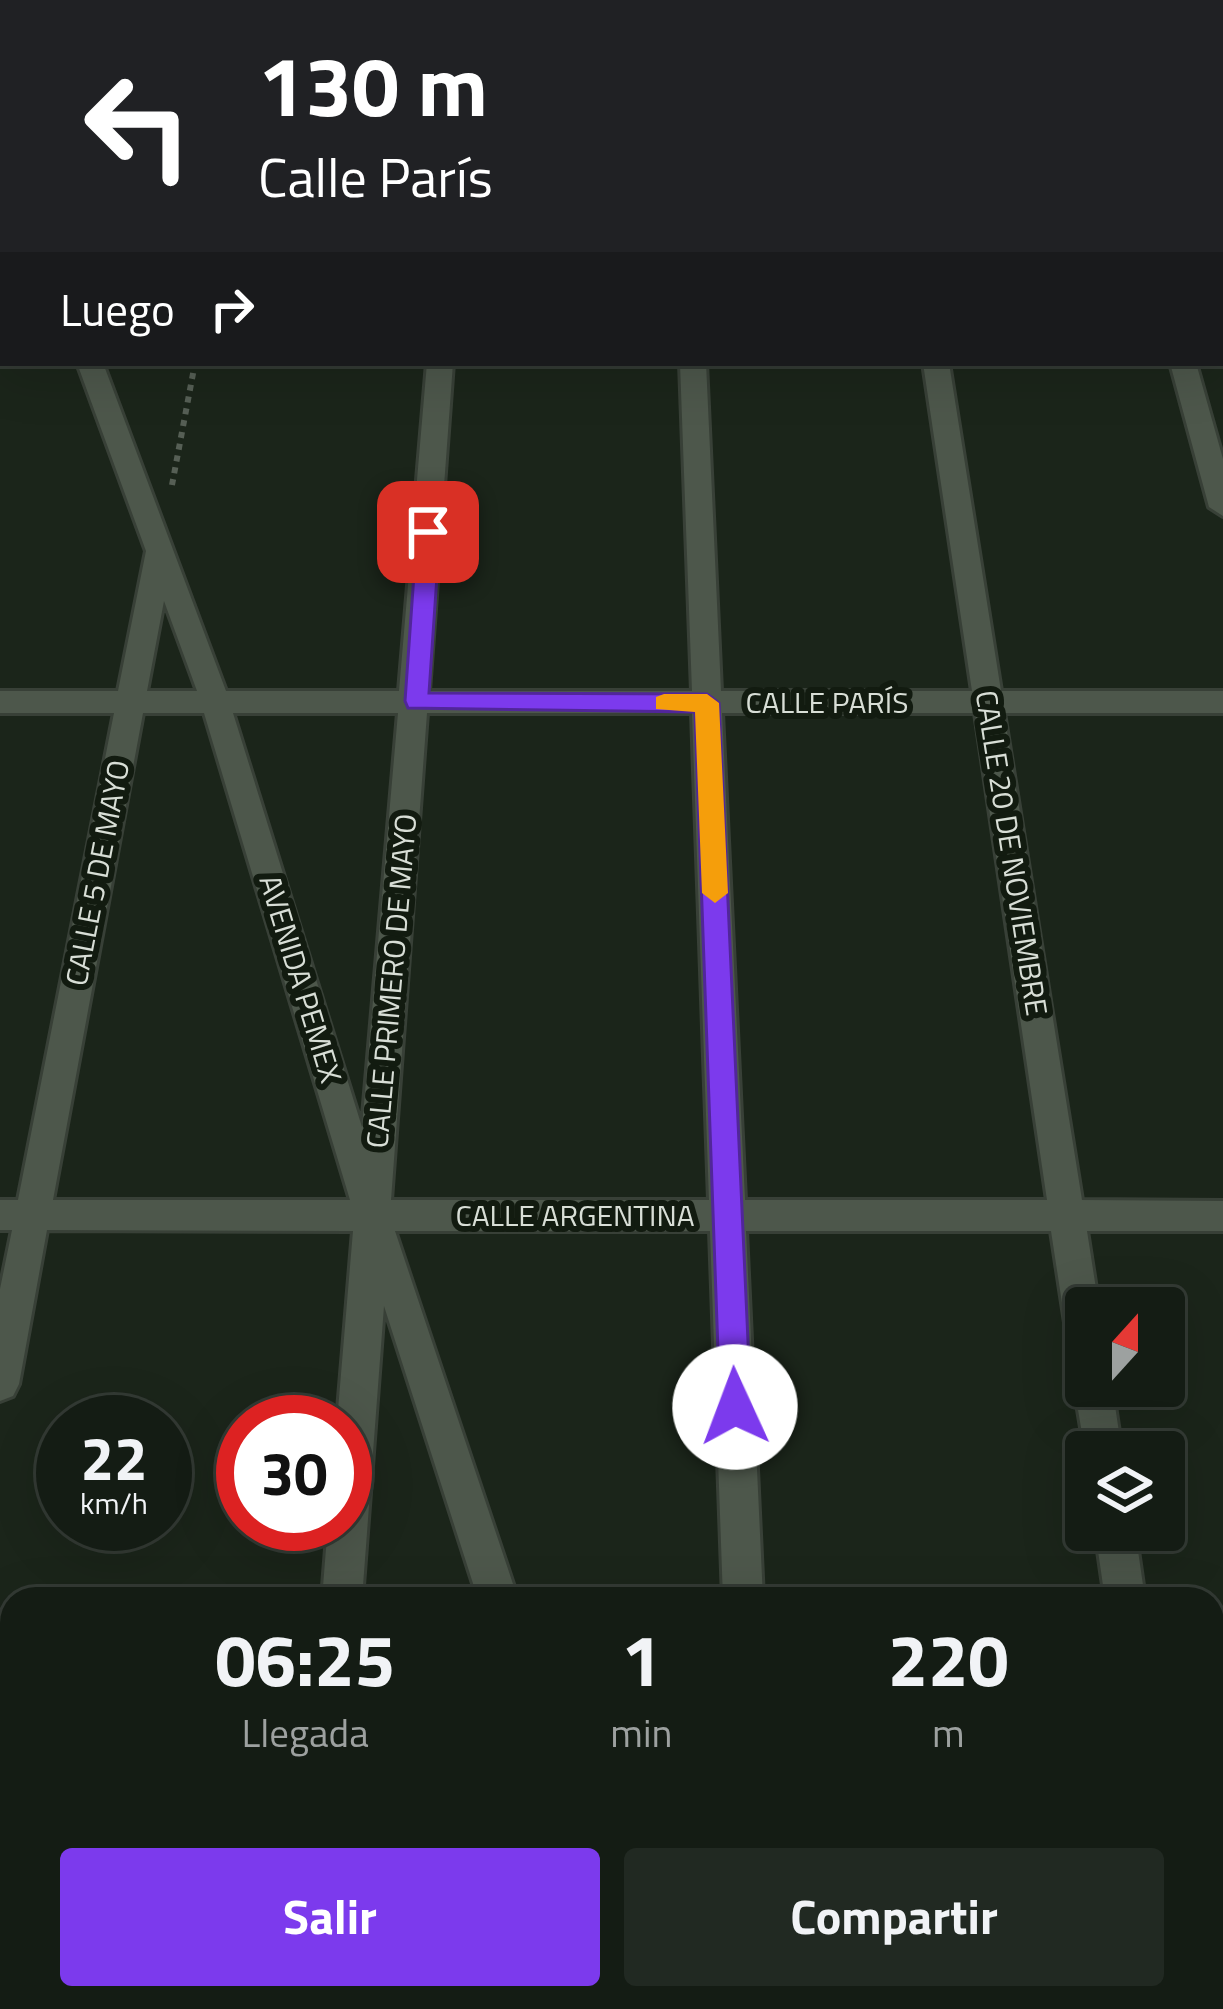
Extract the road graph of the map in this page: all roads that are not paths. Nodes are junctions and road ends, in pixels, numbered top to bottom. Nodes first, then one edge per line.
1 (91, 366) edge
2 (440, 366) edge
3 (693, 366) edge
4 (936, 366) edge
5 (1184, 366) edge
6 (1223, 506) edge
7 (159, 550) junction
8 (417, 701) junction
9 (988, 702) junction
10 (1223, 702) edge
11 (0, 703) edge
12 (130, 703) junction
13 (707, 703) junction
14 (216, 704) junction
15 (16, 1215) edge
16 (372, 1215) junction
17 (728, 1216) junction
18 (1067, 1216) junction
19 (1223, 1216) edge
20 (1078, 1287) edge
21 (0, 1384) edge
22 (1118, 1551) edge
23 (343, 1587) edge
24 (494, 1587) edge
25 (743, 1587) edge
26 (1123, 1587) edge

1 - 7 street, AVENIDA PEMEX
2 - 8 street, CALLE PRIMERO DE MAYO
3 - 13 street
4 - 9 street, CALLE 20 DE NOVIEMBRE
5 - 6 street
7 - 12 street, CALLE 5 DE MAYO
7 - 14 street, AVENIDA PEMEX
8 - 13 street, CALLE PARÍS
8 - 14 street, CALLE PARÍS
8 - 16 street, CALLE PRIMERO DE MAYO
9 - 10 street, CALLE PARÍS
9 - 13 street, CALLE PARÍS
9 - 18 street, CALLE 20 DE NOVIEMBRE
11 - 12 street, CALLE PARÍS
12 - 14 street, CALLE PARÍS
12 - 15 street, CALLE 5 DE MAYO
13 - 17 street
14 - 16 street, AVENIDA PEMEX
15 - 16 street, CALLE ARGENTINA
15 - 21 street, CALLE 5 DE MAYO
16 - 17 street, CALLE ARGENTINA
16 - 23 street, CALLE PRIMERO DE MAYO
16 - 24 street, AVENIDA PEMEX
17 - 18 street, CALLE ARGENTINA
17 - 25 street
18 - 19 street, CALLE ARGENTINA
18 - 20 street, CALLE 20 DE NOVIEMBRE
22 - 26 street

